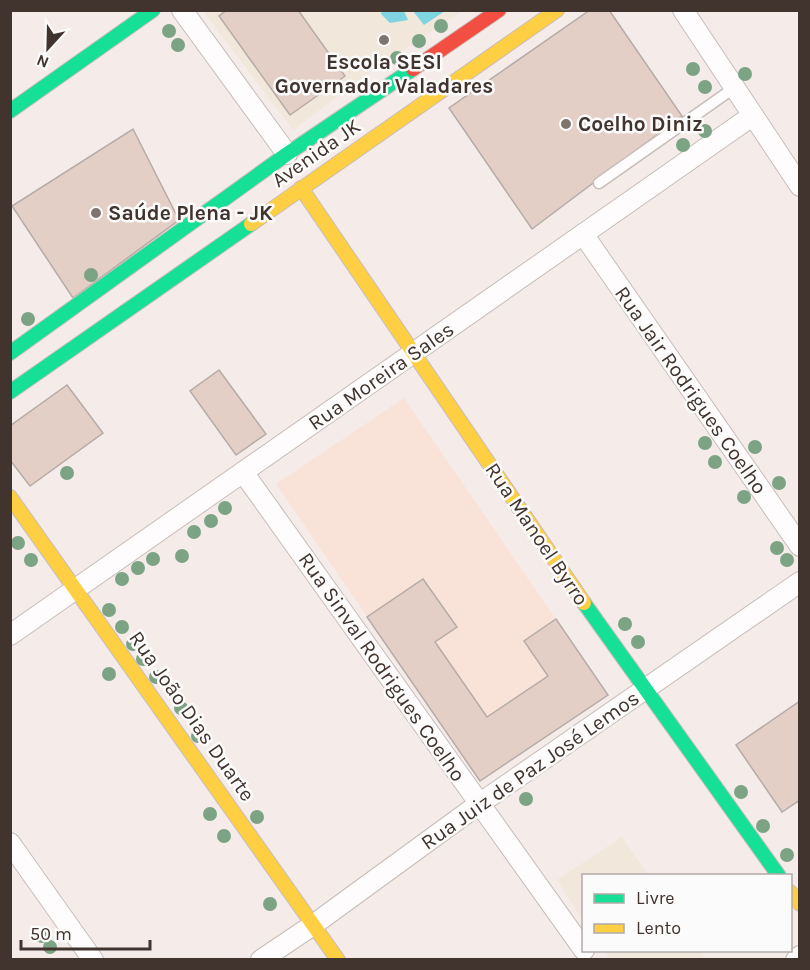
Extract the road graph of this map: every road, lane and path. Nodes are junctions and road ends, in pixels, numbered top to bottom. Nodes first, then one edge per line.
1 (153, 10) edge
2 (182, 10) edge
3 (500, 10) edge
4 (557, 10) edge
5 (683, 10) edge
6 (734, 88) junction
7 (10, 111) edge
8 (752, 116) junction
9 (287, 154) junction
10 (599, 183) dead end
11 (800, 186) edge
12 (301, 188) junction
13 (583, 234) junction
14 (10, 353) edge
15 (415, 353) junction
16 (10, 392) edge
17 (243, 472) junction
18 (10, 497) edge
19 (800, 546) edge
20 (800, 582) edge
21 (75, 588) junction
22 (10, 635) edge
23 (644, 690) junction
24 (479, 804) junction
25 (10, 843) edge
26 (778, 874) edge
27 (314, 926) junction
28 (582, 947) edge
29 (800, 956) edge
30 (93, 960) edge
31 (261, 960) edge
32 (338, 960) edge
33 (796, 960) edge

1 - 7 street
2 - 9 street
3 - 9 street, Avenida JK
4 - 12 street, Avenida JK
5 - 6 street
6 - 8 street
6 - 10 lane
8 - 11 street
8 - 13 street, Rua Moreira Sales
9 - 14 street, Avenida JK
12 - 15 street, Rua Manoel Byrro
12 - 16 street, Avenida JK
13 - 15 street, Rua Moreira Sales
13 - 19 street, Rua Jair Rodrigues Coelho
15 - 17 street, Rua Moreira Sales
15 - 23 street, Rua Manoel Byrro
17 - 21 street, Rua Moreira Sales
17 - 24 street, Rua Sinval Rodrigues Coelho
18 - 21 street, Rua João Dias Duarte
20 - 23 street, Rua Juiz de Paz José Lemos
21 - 22 street, Rua Moreira Sales
21 - 27 street, Rua João Dias Duarte
23 - 24 street, Rua Juiz de Paz José Lemos
23 - 26 street, Rua Manoel Byrro
24 - 27 street, Rua Juiz de Paz José Lemos
24 - 28 street, Rua Sinval Rodrigues Coelho
25 - 30 street
27 - 31 street, Rua Juiz de Paz José Lemos
27 - 32 street, Rua João Dias Duarte
29 - 33 street

